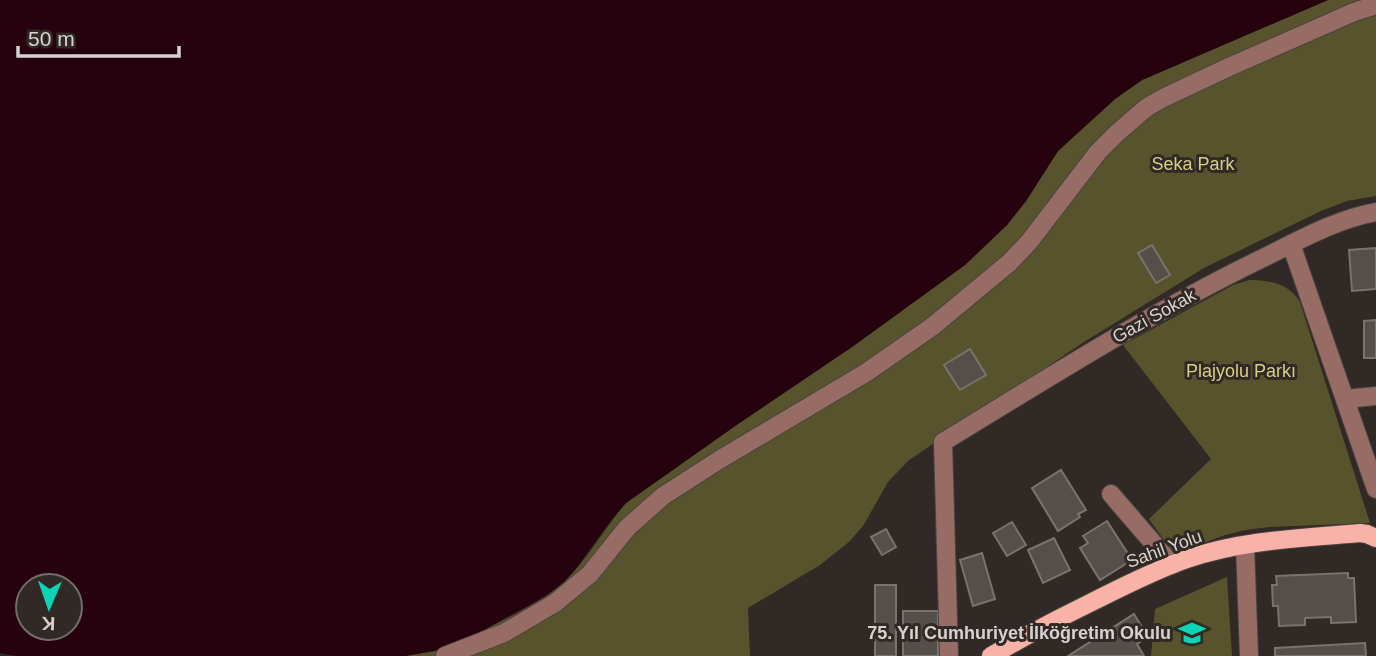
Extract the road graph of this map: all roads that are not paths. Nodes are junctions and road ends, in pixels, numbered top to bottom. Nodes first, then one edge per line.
1 (1376, 5) edge
2 (1376, 212) edge
3 (1291, 244) junction
4 (1376, 396) edge
5 (1345, 399) junction
6 (1376, 489) edge
7 (1111, 494) dead end
8 (1373, 534) edge
9 (1244, 545) junction
10 (1172, 565) junction
11 (445, 656) edge
12 (949, 656) edge
13 (991, 656) edge
14 (1249, 656) edge

1 - 11 street
2 - 3 street, Gazi Sokak
3 - 5 street
3 - 12 street, Gazi Sokak
4 - 5 street
5 - 6 street
7 - 10 street
8 - 9 main road, Sahil Yolu
9 - 10 main road, Sahil Yolu
9 - 14 street
10 - 13 main road, Sahil Yolu

